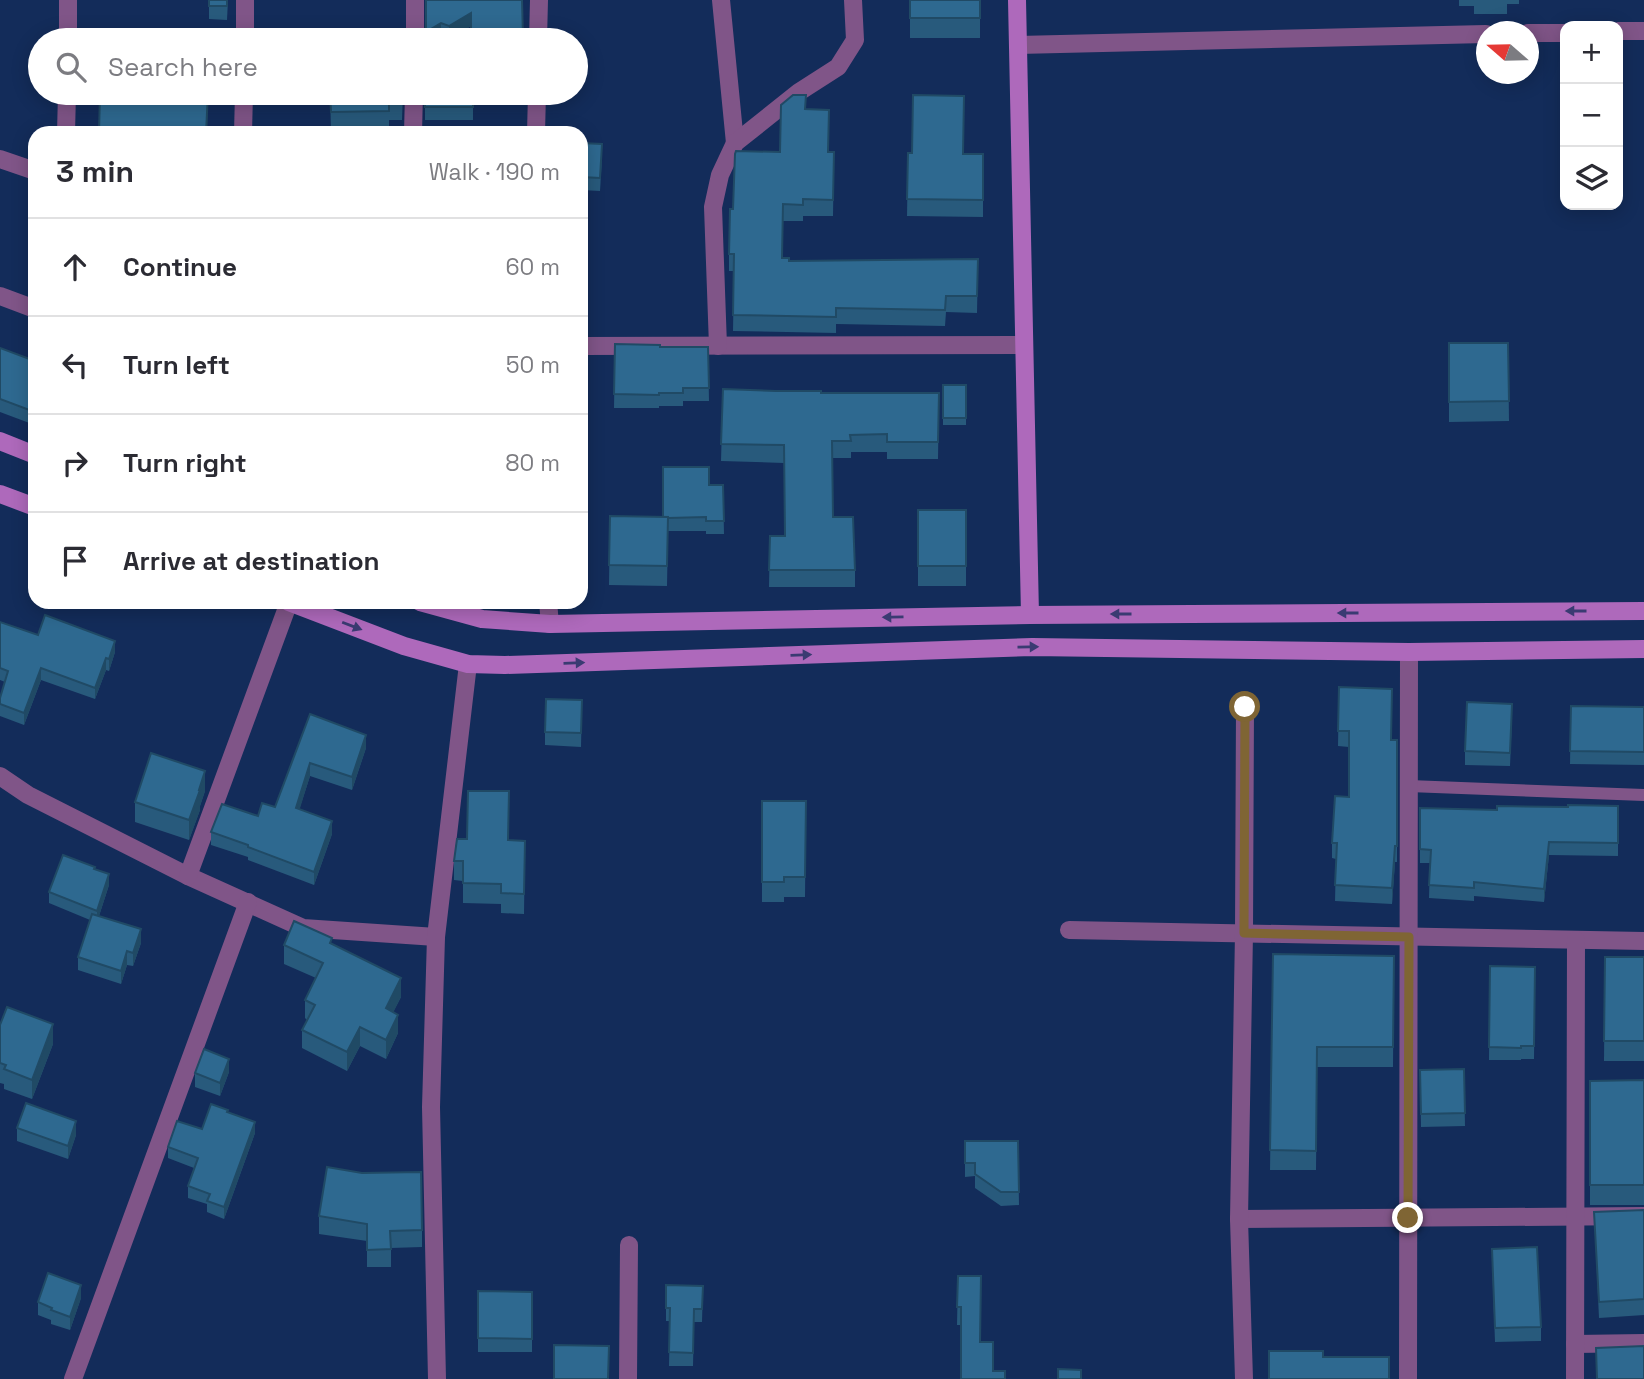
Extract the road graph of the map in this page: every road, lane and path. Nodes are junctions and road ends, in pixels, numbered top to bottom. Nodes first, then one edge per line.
1 (68, 0) edge
2 (246, 0) edge
3 (415, 0) edge
4 (539, 0) edge
5 (721, 0) edge
6 (853, 0) edge
7 (1017, 0) edge
8 (68, 28) edge
9 (245, 28) edge
10 (415, 28) edge
11 (538, 28) edge
12 (1644, 31) edge
13 (1623, 32) edge
14 (1539, 33) edge
15 (1560, 33) edge
16 (1476, 34) edge
17 (1018, 45) junction
18 (67, 105) edge
19 (244, 105) edge
20 (414, 105) edge
21 (537, 105) edge
22 (66, 126) edge
23 (243, 126) edge
24 (413, 126) edge
25 (536, 126) edge
26 (735, 143) junction
27 (0, 159) edge
28 (28, 169) edge
29 (0, 296) edge
30 (28, 306) edge
31 (718, 345) junction
32 (1024, 345) junction
33 (588, 346) edge
34 (0, 441) edge
35 (28, 452) edge
36 (0, 494) edge
37 (28, 504) edge
38 (286, 609) edge
39 (307, 609) edge
40 (446, 609) edge
41 (549, 609) edge
42 (1644, 611) edge
43 (1030, 615) junction
44 (550, 624) junction
45 (1644, 649) edge
46 (1409, 652) junction
47 (468, 664) junction
48 (1245, 707) dead end
49 (0, 776) edge
50 (1409, 786) junction
51 (1644, 795) edge
52 (188, 876) junction
53 (248, 902) junction
54 (1069, 930) dead end
55 (1244, 933) junction
56 (436, 937) junction
57 (1409, 937) junction
58 (1576, 940) junction
59 (1644, 942) edge
60 (1575, 1216) junction
61 (1644, 1216) edge
62 (1408, 1218) junction
63 (1239, 1219) junction
64 (629, 1245) dead end
65 (1575, 1343) junction
66 (1644, 1343) edge
67 (73, 1379) edge
68 (437, 1379) edge
69 (628, 1379) edge
70 (1244, 1379) edge
71 (1408, 1379) edge
72 (1575, 1379) edge

1 - 8 street
2 - 9 street
3 - 10 street
4 - 11 street
5 - 26 street
6 - 26 street
7 - 17 street
12 - 13 street
14 - 15 street
16 - 17 street
17 - 32 street
18 - 22 street
19 - 23 street
20 - 24 street
21 - 25 street
26 - 31 street
27 - 28 street
29 - 30 street
31 - 32 street
31 - 33 street
32 - 43 street
34 - 35 street
36 - 37 street
38 - 52 street
39 -> 47 street
40 - 44 street
41 - 44 street
42 -> 43 street
43 -> 44 street
45 - 46 street
47 -> 46 street
46 - 50 street
47 - 56 street
48 - 55 street
49 - 52 street
50 - 51 lane
50 - 57 street
52 - 53 street
53 - 56 street
53 - 67 street
54 - 55 street
55 - 57 street
55 - 63 street
56 - 68 street
57 - 58 street
57 - 62 street
58 - 59 street
58 - 60 street
60 - 61 street
60 - 62 street
60 - 65 street
62 - 63 street
62 - 71 street
63 - 70 street
64 - 69 street
65 - 66 street
65 - 72 street

